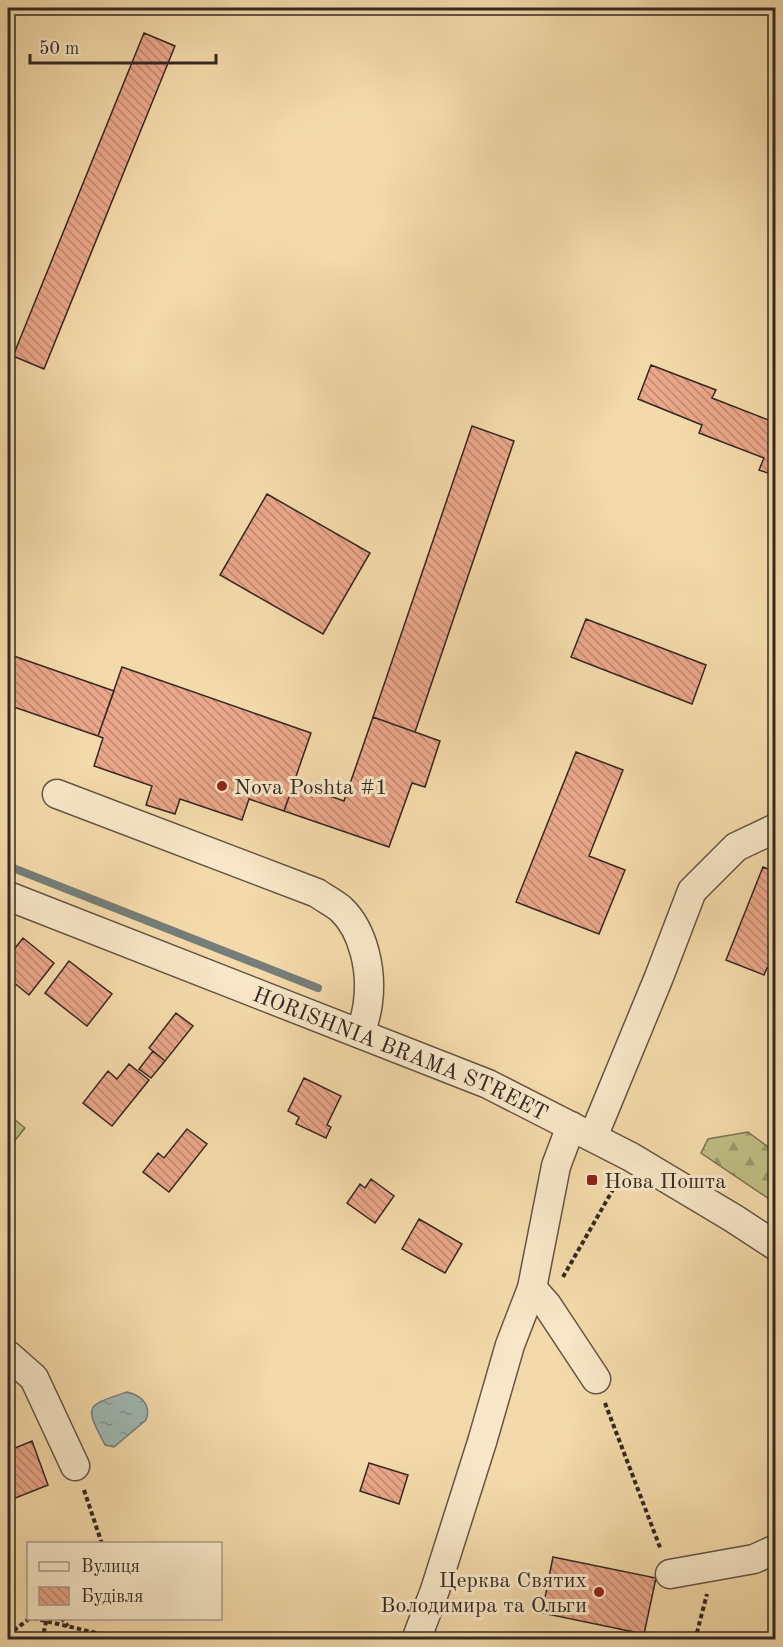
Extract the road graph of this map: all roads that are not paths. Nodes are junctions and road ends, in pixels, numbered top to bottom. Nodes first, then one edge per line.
1 (57, 794) dead end
2 (776, 828) edge
3 (8, 896) edge
4 (361, 1034) junction
5 (582, 1131) junction
6 (776, 1246) edge
7 (539, 1296) junction
8 (8, 1355) edge
9 (596, 1379) road end
10 (75, 1466) road end
11 (776, 1549) edge
12 (670, 1574) road end
13 (416, 1640) edge

1 - 4 street
2 - 5 street
3 - 4 street, HORISHNIA BRAMA STREET
4 - 5 street, HORISHNIA BRAMA STREET
5 - 6 street, HORISHNIA BRAMA STREET
5 - 7 street
7 - 9 street
7 - 13 street
8 - 10 street
11 - 12 street

